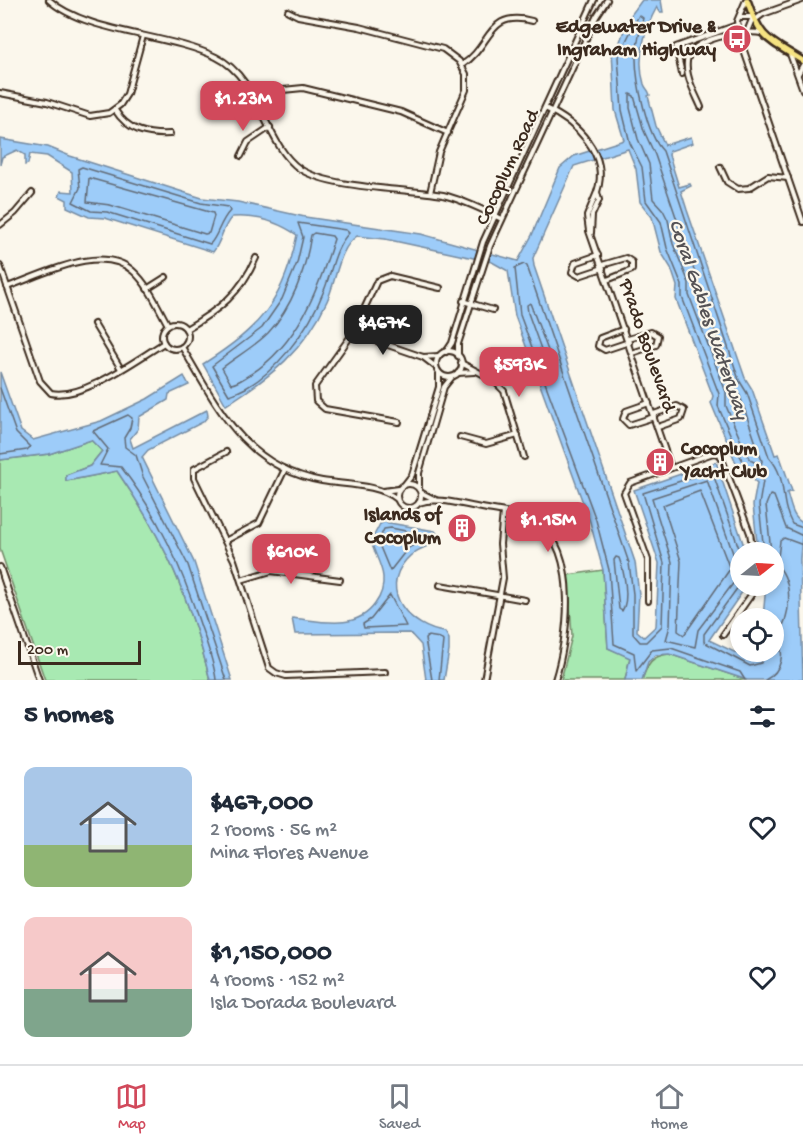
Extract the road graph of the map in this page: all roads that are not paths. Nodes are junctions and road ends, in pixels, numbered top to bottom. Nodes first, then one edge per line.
1 (49, 0) edge
2 (594, 0) edge
3 (607, 0) edge
4 (747, 0) edge
5 (798, 0) edge
6 (288, 11) dead end
7 (741, 17) junction
8 (754, 18) junction
9 (532, 21) dead end
10 (748, 28) junction
11 (740, 31) junction
12 (761, 33) junction
13 (143, 36) junction
14 (770, 40) junction
15 (789, 52) junction
16 (802, 62) edge
17 (462, 65) junction
18 (797, 73) junction
19 (682, 74) dead end
20 (803, 90) edge
21 (0, 93) edge
22 (256, 104) junction
23 (700, 106) dead end
24 (545, 108) junction
25 (115, 110) junction
26 (552, 111) junction
27 (270, 127) junction
28 (448, 133) junction
29 (170, 135) dead end
30 (241, 156) dead end
31 (720, 167) dead end
32 (788, 177) junction
33 (32, 193) dead end
34 (430, 194) junction
35 (495, 216) junction
36 (502, 219) junction
37 (803, 222) edge
38 (0, 225) edge
39 (598, 255) junction
40 (255, 258) dead end
41 (0, 266) edge
42 (602, 267) junction
43 (166, 277) dead end
44 (607, 279) junction
45 (7, 287) junction
46 (440, 288) dead end
47 (147, 289) junction
48 (464, 302) junction
49 (471, 304) junction
50 (493, 310) dead end
51 (94, 324) dead end
52 (168, 325) junction
53 (186, 329) junction
54 (624, 329) junction
55 (353, 333) junction
56 (628, 341) junction
57 (164, 343) junction
58 (182, 348) junction
59 (446, 352) junction
60 (632, 353) junction
61 (439, 356) junction
62 (458, 356) junction
63 (423, 357) junction
64 (461, 363) junction
65 (436, 367) junction
66 (121, 369) junction
67 (474, 372) junction
68 (439, 373) junction
69 (458, 374) junction
70 (452, 377) junction
71 (649, 403) junction
72 (654, 415) junction
73 (399, 422) dead end
74 (658, 427) junction
75 (518, 435) junction
76 (460, 437) dead end
77 (226, 452) dead end
78 (524, 457) dead end
79 (671, 468) junction
80 (285, 469) junction
81 (405, 484) junction
82 (398, 489) junction
83 (420, 490) junction
84 (382, 491) junction
85 (397, 499) junction
86 (437, 501) junction
87 (419, 503) junction
88 (503, 512) junction
89 (225, 541) junction
90 (752, 542) edge
91 (0, 567) edge
92 (241, 580) junction
93 (340, 580) dead end
94 (440, 585) dead end
95 (501, 595) junction
96 (750, 596) edge
97 (525, 600) dead end
98 (648, 601) dead end
99 (723, 635) dead end
100 (385, 672) dead end
101 (39, 680) edge
102 (484, 680) edge
103 (555, 680) edge

1 - 13 street
2 - 24 street, Cocoplum Road
3 - 26 street, Cocoplum Road
4 - 7 street
4 - 8 main road
5 - 8 street
6 - 17 street
7 - 8 street
7 - 11 street
8 - 10 street
8 - 12 main road
8 - 14 main road
9 - 17 street
10 - 11 street
10 - 11 street
11 - 12 street
11 - 19 street
11 - 23 street
11 - 32 street
12 - 14 main road
13 - 22 street
13 - 25 street
14 - 15 main road
15 - 16 main road
15 - 18 street
16 - 18 street
17 - 28 street
18 - 20 street
21 - 25 street
22 - 27 street
22 - 28 street
24 - 26 street, Prado Boulevard
24 - 35 street, Cocoplum Road
25 - 29 street
26 - 36 street, Cocoplum Road
26 - 39 street, Prado Boulevard
27 - 30 street
27 - 34 street
28 - 34 street
31 - 32 street
32 - 37 street
33 - 38 street
34 - 35 street
35 - 36 street
35 - 48 street, Cocoplum Road
36 - 49 street, Cocoplum Road
39 - 42 street, Prado Boulevard
39 - 42 street
40 - 53 street
41 - 45 street
42 - 44 street, Prado Boulevard
42 - 44 street
43 - 47 street
44 - 54 street, Prado Boulevard
45 - 47 street
45 - 66 street
46 - 55 street
47 - 52 street
48 - 49 street
48 - 59 street, Cocoplum Road
49 - 50 street
49 - 62 street, Cocoplum Road
51 - 66 street
52 - 53 street
52 - 57 street
53 - 58 street
54 - 56 street, Prado Boulevard
54 - 56 street
55 - 63 street
55 - 73 street
56 - 60 street, Prado Boulevard
56 - 60 street
57 - 58 street
57 - 66 street
58 - 80 street
59 - 61 street
59 - 62 street
60 - 71 street, Prado Boulevard
61 - 63 street
61 - 65 street
62 - 64 street
63 - 65 street
64 - 67 street
64 - 69 street
65 - 68 street
67 - 69 street
67 - 75 street
68 - 70 street
68 - 81 street
69 - 70 street
70 - 83 street
71 - 72 street, Prado Boulevard
71 - 72 street
72 - 74 street, Prado Boulevard
72 - 74 street
74 - 79 street, Prado Boulevard
75 - 76 street
75 - 78 street
77 - 89 street
79 - 90 street
79 - 98 street
80 - 84 street
80 - 89 street
81 - 82 street
81 - 83 street
82 - 84 street
82 - 85 street
83 - 86 street
83 - 87 street
84 - 85 street
85 - 87 street
86 - 87 street
86 - 88 street
88 - 95 street
88 - 103 street
89 - 92 street
91 - 101 street
92 - 93 street
92 - 100 street
94 - 95 street
95 - 97 street
95 - 102 street
96 - 99 street

